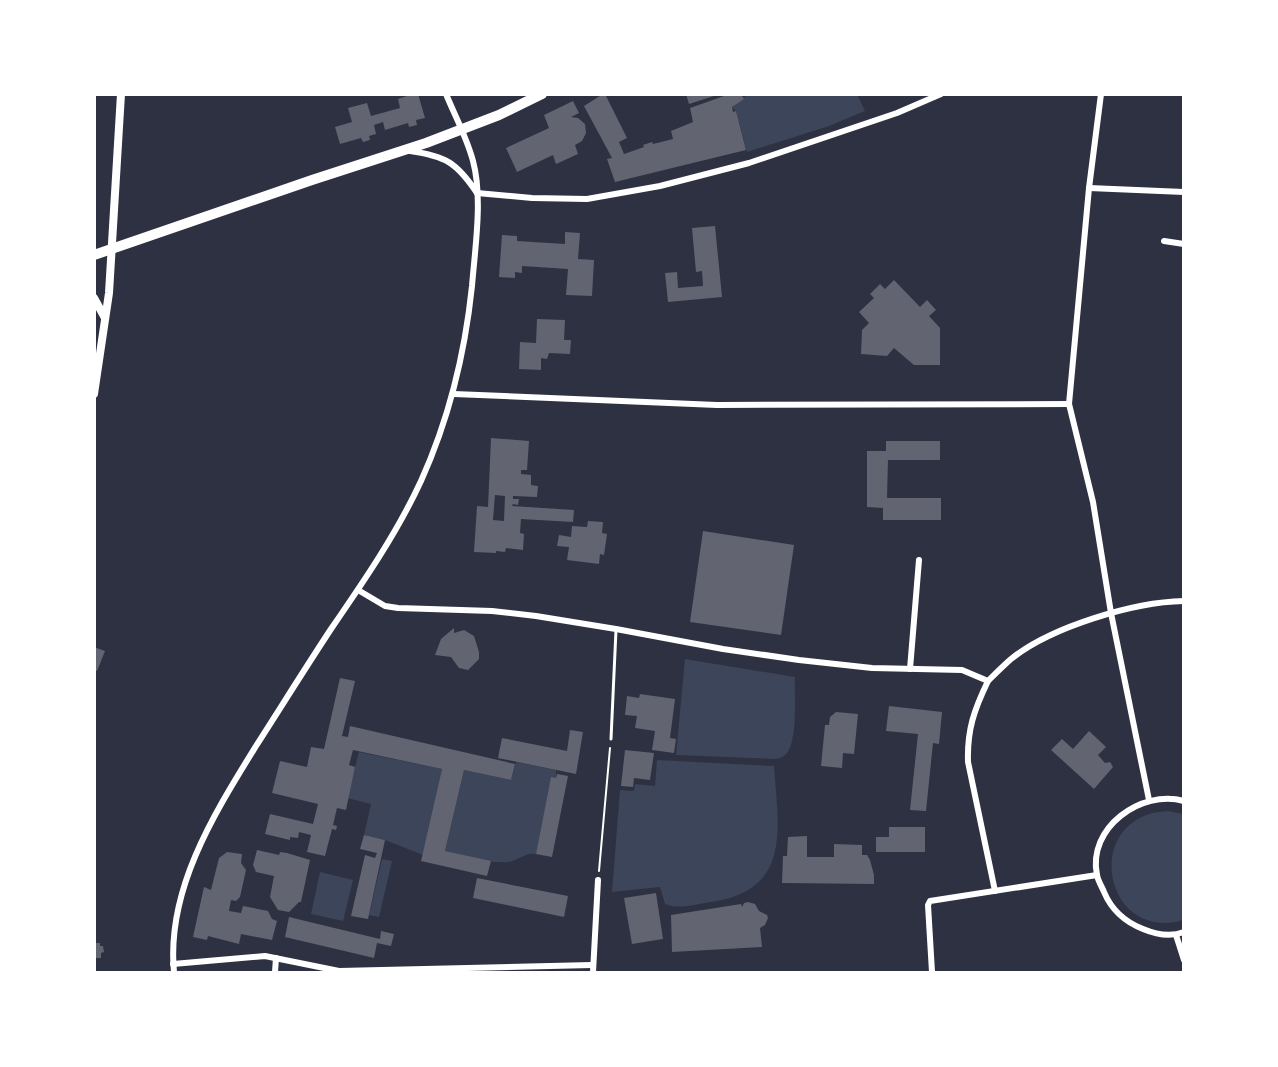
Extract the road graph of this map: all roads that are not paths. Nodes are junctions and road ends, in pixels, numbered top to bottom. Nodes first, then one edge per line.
1 (121, 94) edge
2 (446, 94) edge
3 (542, 94) edge
4 (941, 94) edge
5 (1101, 94) edge
6 (462, 130) junction
7 (406, 150) junction
8 (1089, 188) junction
9 (1184, 192) edge
10 (477, 193) junction
11 (1164, 241) dead end
12 (1184, 244) edge
13 (110, 250) junction
14 (94, 255) edge
15 (94, 298) edge
16 (106, 322) junction
17 (94, 394) edge
18 (454, 394) junction
19 (1069, 404) junction
20 (919, 560) dead end
21 (358, 590) junction
22 (1184, 601) edge
23 (1111, 613) junction
24 (616, 628) junction
25 (910, 669) junction
26 (988, 681) junction
27 (611, 739) road end
28 (1149, 800) junction
29 (1184, 801) edge
30 (1097, 875) junction
31 (598, 880) road end
32 (995, 891) junction
33 (1184, 932) edge
34 (1176, 935) junction
35 (276, 958) junction
36 (1184, 960) edge
37 (173, 964) junction
38 (592, 965) junction
39 (174, 972) edge
40 (275, 972) edge
41 (593, 972) edge
42 (932, 972) edge

1 - 13 street
2 - 6 street
3 - 6 highway
4 - 10 street
5 - 8 street
6 - 7 highway
6 - 10 street
7 - 10 street
7 - 13 highway
8 - 9 street
8 - 19 street
10 - 18 street
11 - 12 street
13 - 14 highway
13 - 16 street
15 - 16 street
16 - 17 street
18 - 19 street
18 - 21 street
19 - 23 street
20 - 25 street
21 - 24 street
21 - 37 street
22 - 23 street
23 - 26 street
23 - 28 street
24 - 25 street
24 - 27 lane
25 - 26 street
26 - 32 street
28 - 29 street
28 - 30 street
30 - 32 street
30 - 34 street
31 - 38 street
32 - 42 street
33 - 34 street
34 - 36 street
35 - 37 street
35 - 38 street
35 - 40 street
37 - 39 street
38 - 41 street

